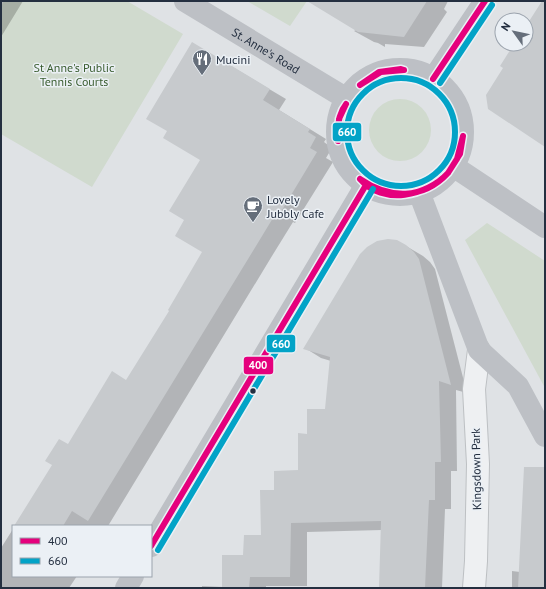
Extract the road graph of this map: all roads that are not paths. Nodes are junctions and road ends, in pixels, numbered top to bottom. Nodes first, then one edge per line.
1 (186, 1) edge
2 (486, 1) edge
3 (433, 79) junction
4 (347, 99) junction
5 (453, 166) junction
6 (366, 185) junction
7 (419, 192) junction
8 (545, 227) edge
9 (479, 350) junction
10 (545, 436) edge
11 (152, 544) edge
12 (132, 577) edge
13 (126, 588) edge
14 (474, 588) edge

1 - 4 main road, St. Anne's Road
2 - 3 main road
3 - 4 main road
3 - 5 main road
4 - 6 main road
5 - 7 main road
5 - 8 main road
6 - 7 main road
6 - 11 main road
7 - 9 main road, Kingsdown Park
9 - 10 main road, Kingsdown Park
9 - 14 street, Kingsdown Park
12 - 13 main road

